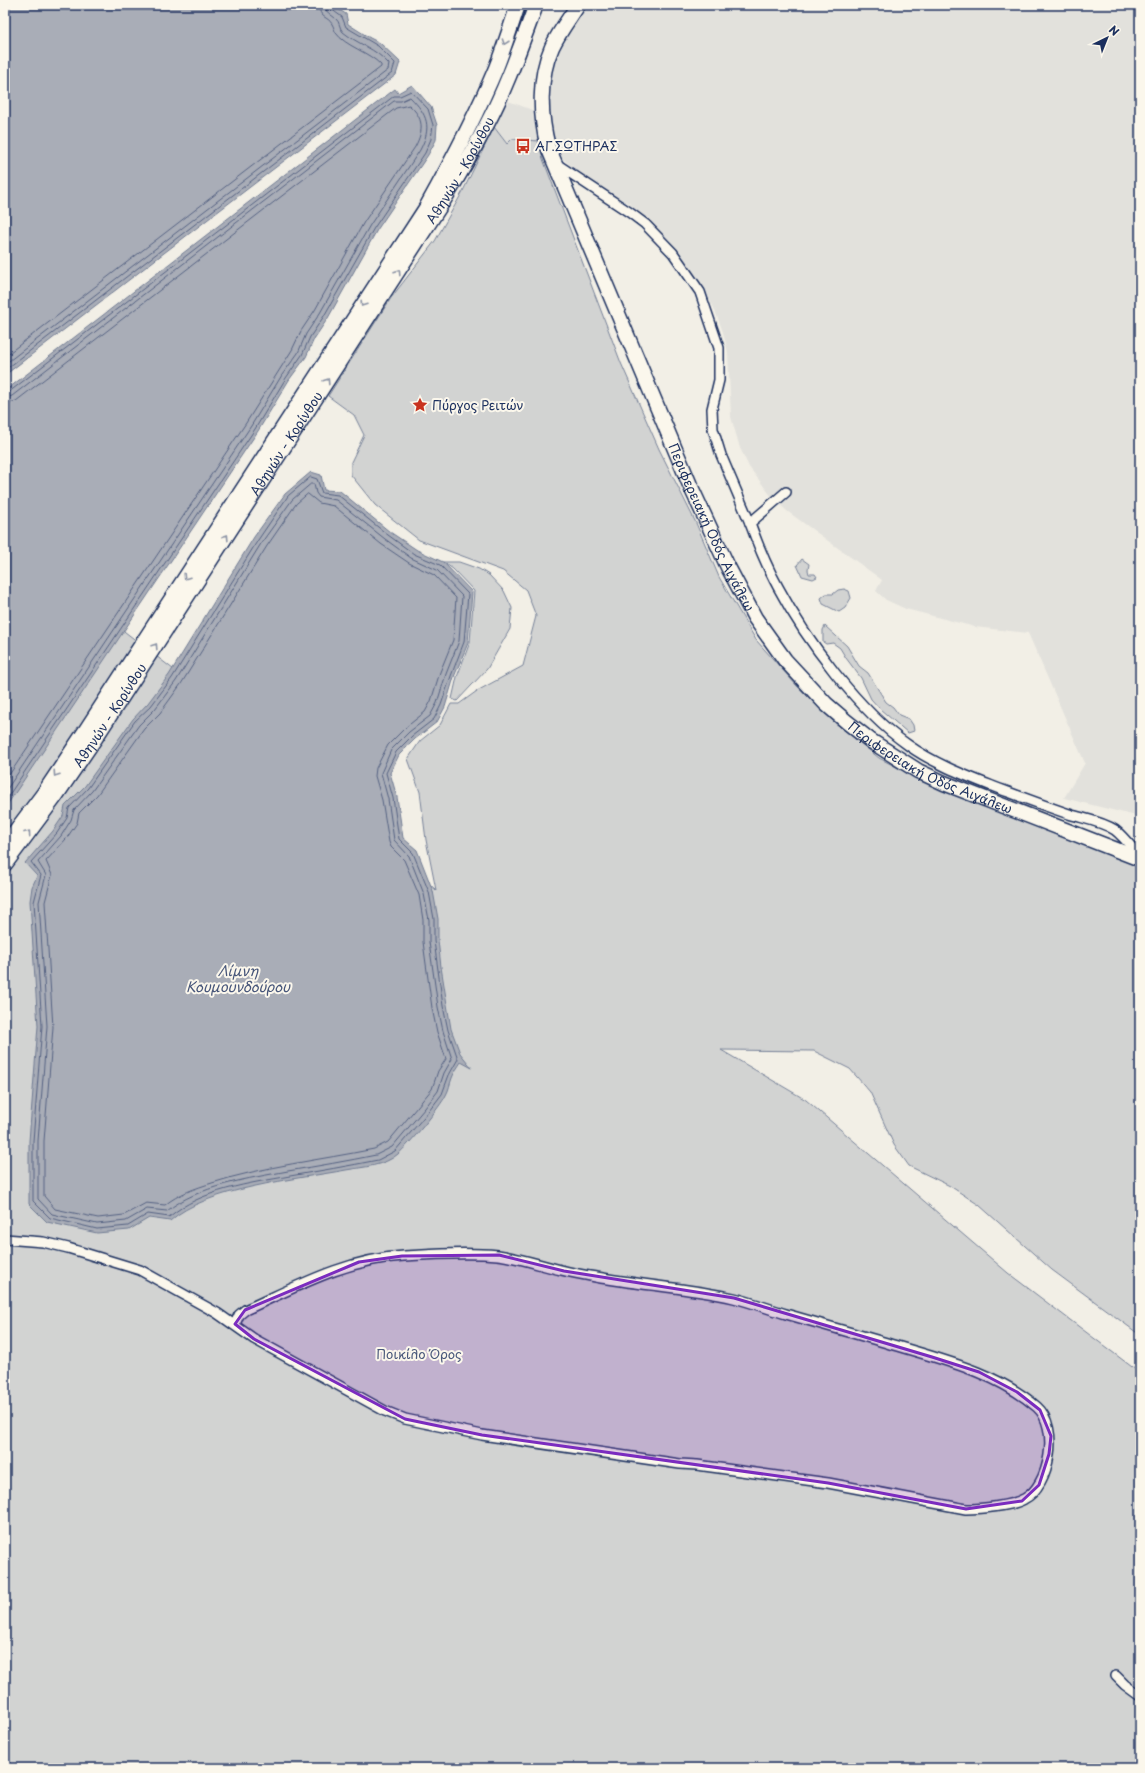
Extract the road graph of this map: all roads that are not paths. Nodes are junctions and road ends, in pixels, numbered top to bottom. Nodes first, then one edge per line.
1 (518, 5) edge
2 (536, 5) edge
3 (578, 5) edge
4 (552, 162) junction
5 (786, 492) dead end
6 (750, 523) junction
7 (5, 845) edge
8 (1140, 858) edge
9 (5, 864) edge
10 (5, 1239) edge
11 (235, 1324) junction
12 (1116, 1676) dead end
13 (1140, 1696) edge

1 -> 7 highway, Αθηνών - Κορίνθου
9 -> 2 highway, Αθηνών - Κορίνθου
3 - 4 highway, Περιφερειακή Οδός Αιγάλεω
4 - 6 street
4 - 8 highway, Περιφερειακή Οδός Αιγάλεω
5 - 6 street
6 - 8 street
10 - 11 street
11 - 11 street
12 - 13 street

